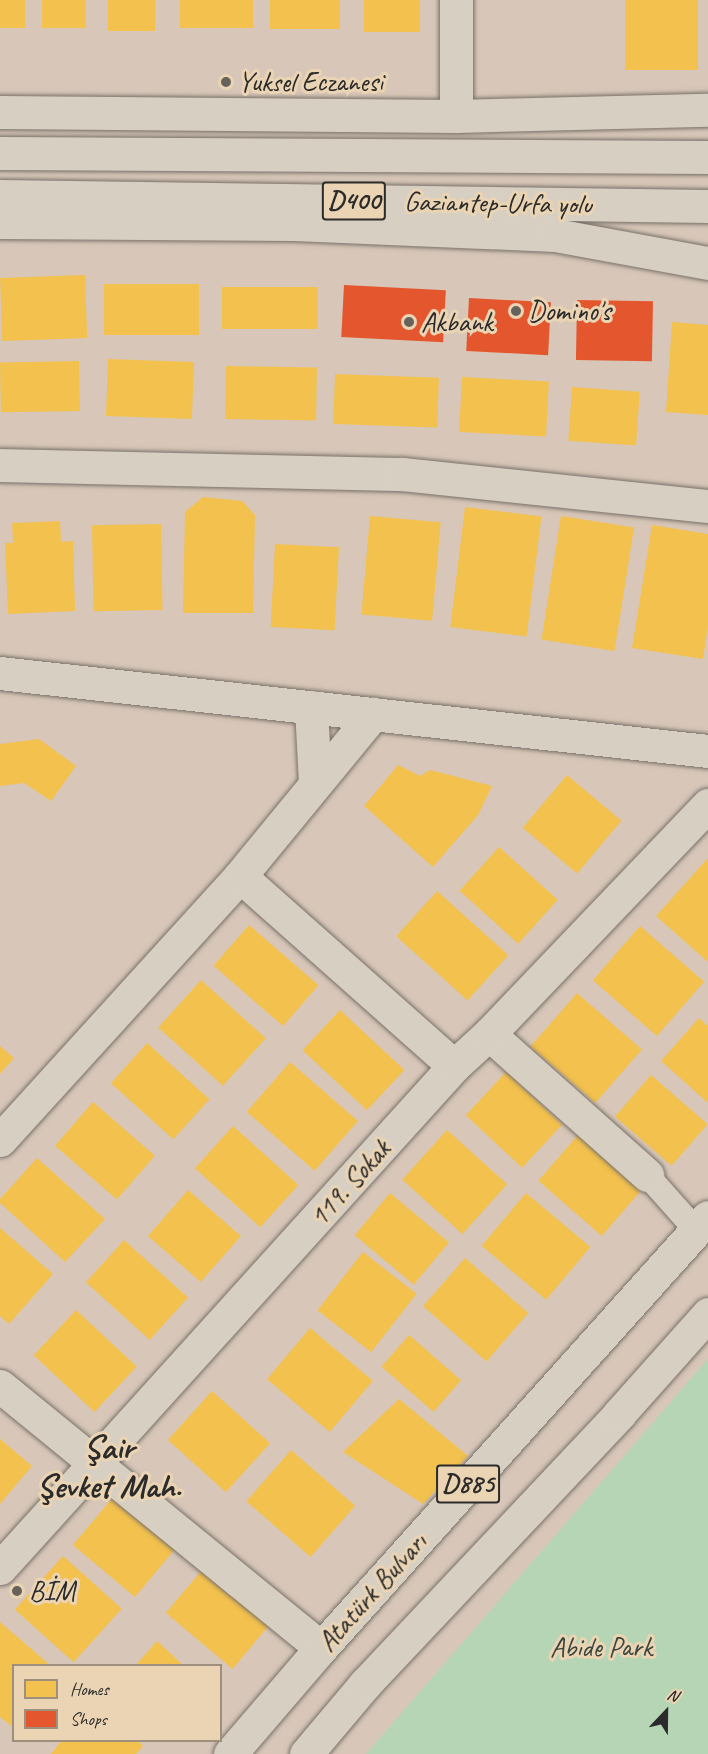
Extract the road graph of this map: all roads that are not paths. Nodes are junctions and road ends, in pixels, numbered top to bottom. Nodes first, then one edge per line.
1 (456, 0) edge
2 (708, 110) edge
3 (0, 112) edge
4 (456, 116) junction
5 (0, 153) edge
6 (708, 157) edge
7 (0, 196) edge
8 (708, 206) edge
9 (0, 222) edge
10 (555, 235) junction
11 (708, 243) edge
12 (708, 262) edge
13 (0, 465) edge
14 (708, 506) edge
15 (0, 673) edge
16 (311, 707) junction
17 (373, 714) junction
18 (708, 751) edge
19 (315, 783) junction
20 (708, 806) edge
21 (240, 876) junction
22 (489, 1034) junction
23 (454, 1066) junction
24 (0, 1140) edge
25 (647, 1175) joint
26 (702, 1223) edge
27 (708, 1314) edge
28 (0, 1386) edge
29 (96, 1465) junction
30 (0, 1568) edge
31 (321, 1648) junction
32 (230, 1754) edge
33 (306, 1754) edge

1 - 4 main road
2 - 4 main road
3 - 4 main road
5 - 6 main road, Gaziantep-Urfa yolu / D400
7 - 8 main road, Gaziantep-Urfa yolu / D400
9 - 10 main road
10 - 11 main road
10 - 12 main road
13 - 14 main road
15 - 16 main road
16 - 17 main road
16 - 19 main road
17 - 18 main road
17 - 19 main road
19 - 21 main road
20 - 22 main road, 119. Sokak
21 - 23 main road
21 - 24 main road
22 - 23 main road, 119. Sokak
22 - 25 main road
23 - 29 main road, 119. Sokak
25 - 26 street
26 - 31 main road, Atatürk Bulvarı / D885
27 - 33 main road
28 - 29 main road
29 - 30 main road, 119. Sokak
29 - 31 main road
31 - 32 main road, Atatürk Bulvarı / D885

